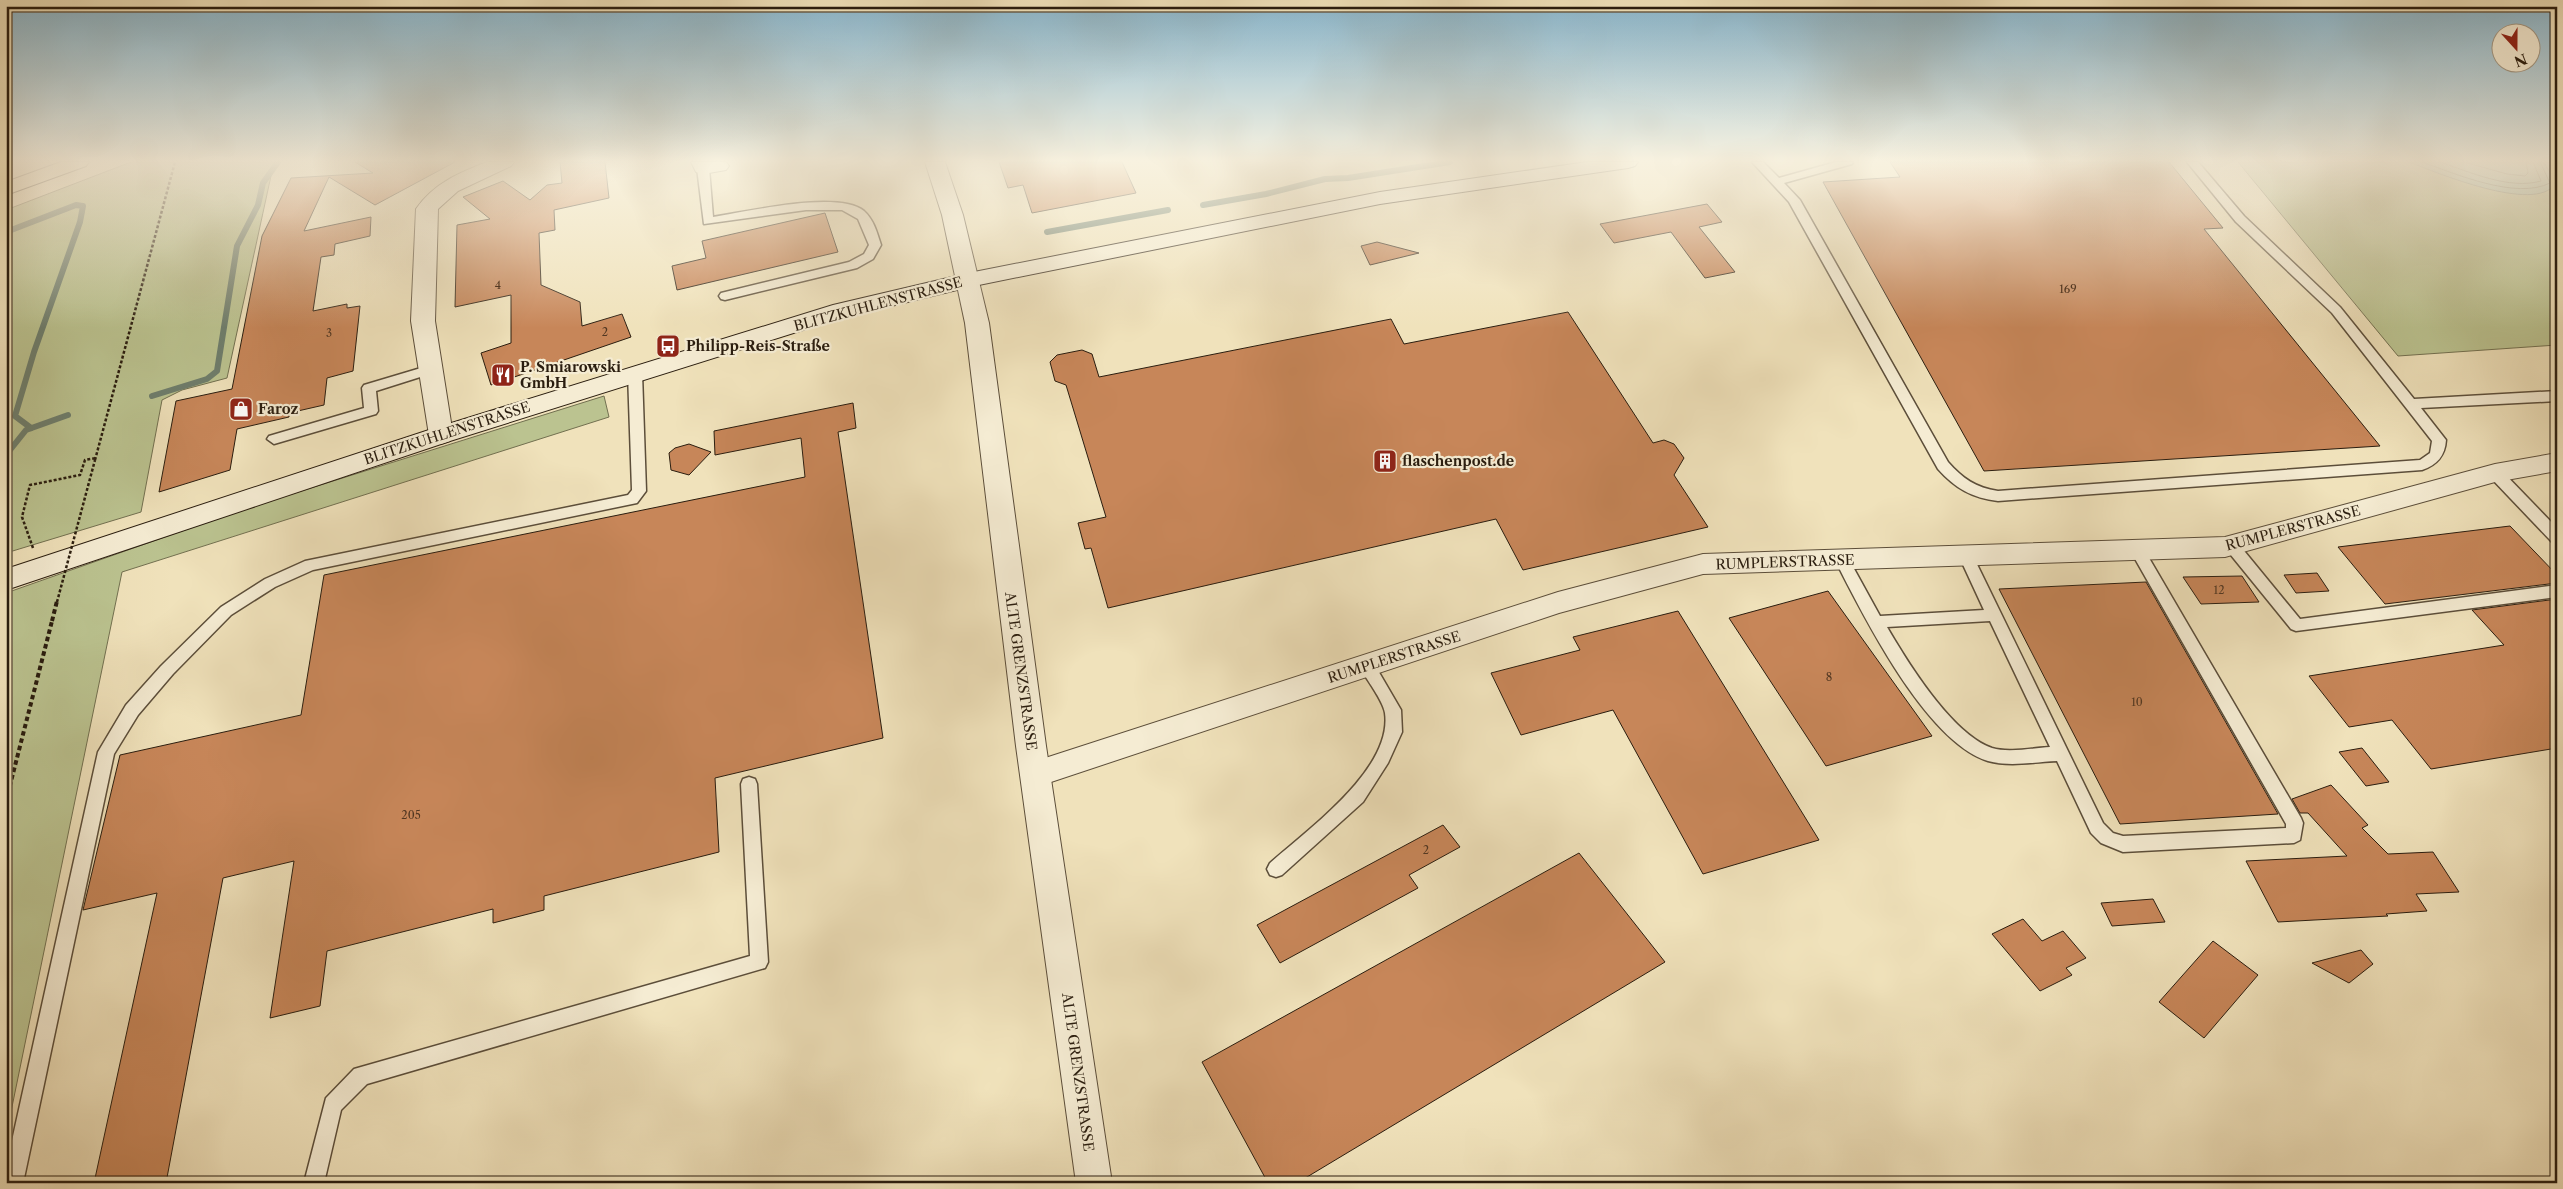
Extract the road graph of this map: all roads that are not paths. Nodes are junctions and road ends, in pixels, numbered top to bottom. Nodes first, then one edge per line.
1 (427, 217) edge
2 (708, 217) edge
3 (733, 217) edge
4 (863, 217) edge
5 (951, 217) edge
6 (1282, 217) edge
7 (1804, 217) edge
8 (2240, 217) edge
9 (969, 280) junction
10 (725, 296) dead end
11 (431, 369) junction
12 (635, 373) junction
13 (2557, 396) edge
14 (2411, 404) junction
15 (441, 435) junction
16 (274, 439) dead end
17 (2557, 462) edge
18 (2495, 473) junction
19 (2557, 538) edge
20 (2231, 545) junction
21 (2137, 550) junction
22 (1966, 556) junction
23 (1842, 560) junction
24 (6, 580) edge
25 (2557, 591) edge
26 (1994, 615) junction
27 (1876, 622) junction
28 (1367, 666) junction
29 (2062, 754) junction
30 (1036, 774) junction
31 (749, 784) dead end
32 (1276, 869) dead end
33 (13, 1183) edge
34 (314, 1183) edge
35 (1094, 1183) edge

1 - 11 street
2 - 3 lane
4 - 10 lane
5 - 9 street, ALTE GRENZSTRASSE
6 - 9 street, BLITZKUHLENSTRASSE
7 - 14 lane
8 - 14 lane
9 - 12 street, BLITZKUHLENSTRASSE
9 - 30 street, ALTE GRENZSTRASSE
11 - 15 street
11 - 16 lane
12 - 15 street, BLITZKUHLENSTRASSE
12 - 33 lane
13 - 14 lane
15 - 24 street, BLITZKUHLENSTRASSE
17 - 18 street, RUMPLERSTRASSE
18 - 19 lane
18 - 20 street, RUMPLERSTRASSE
20 - 21 street, RUMPLERSTRASSE
20 - 25 lane
21 - 22 street, RUMPLERSTRASSE
21 - 29 lane
22 - 23 street, RUMPLERSTRASSE
22 - 26 lane
23 - 27 lane
23 - 28 street, RUMPLERSTRASSE
26 - 27 lane
26 - 29 lane
27 - 29 lane
28 - 30 street, RUMPLERSTRASSE
28 - 32 lane
30 - 35 street, ALTE GRENZSTRASSE
31 - 34 lane

